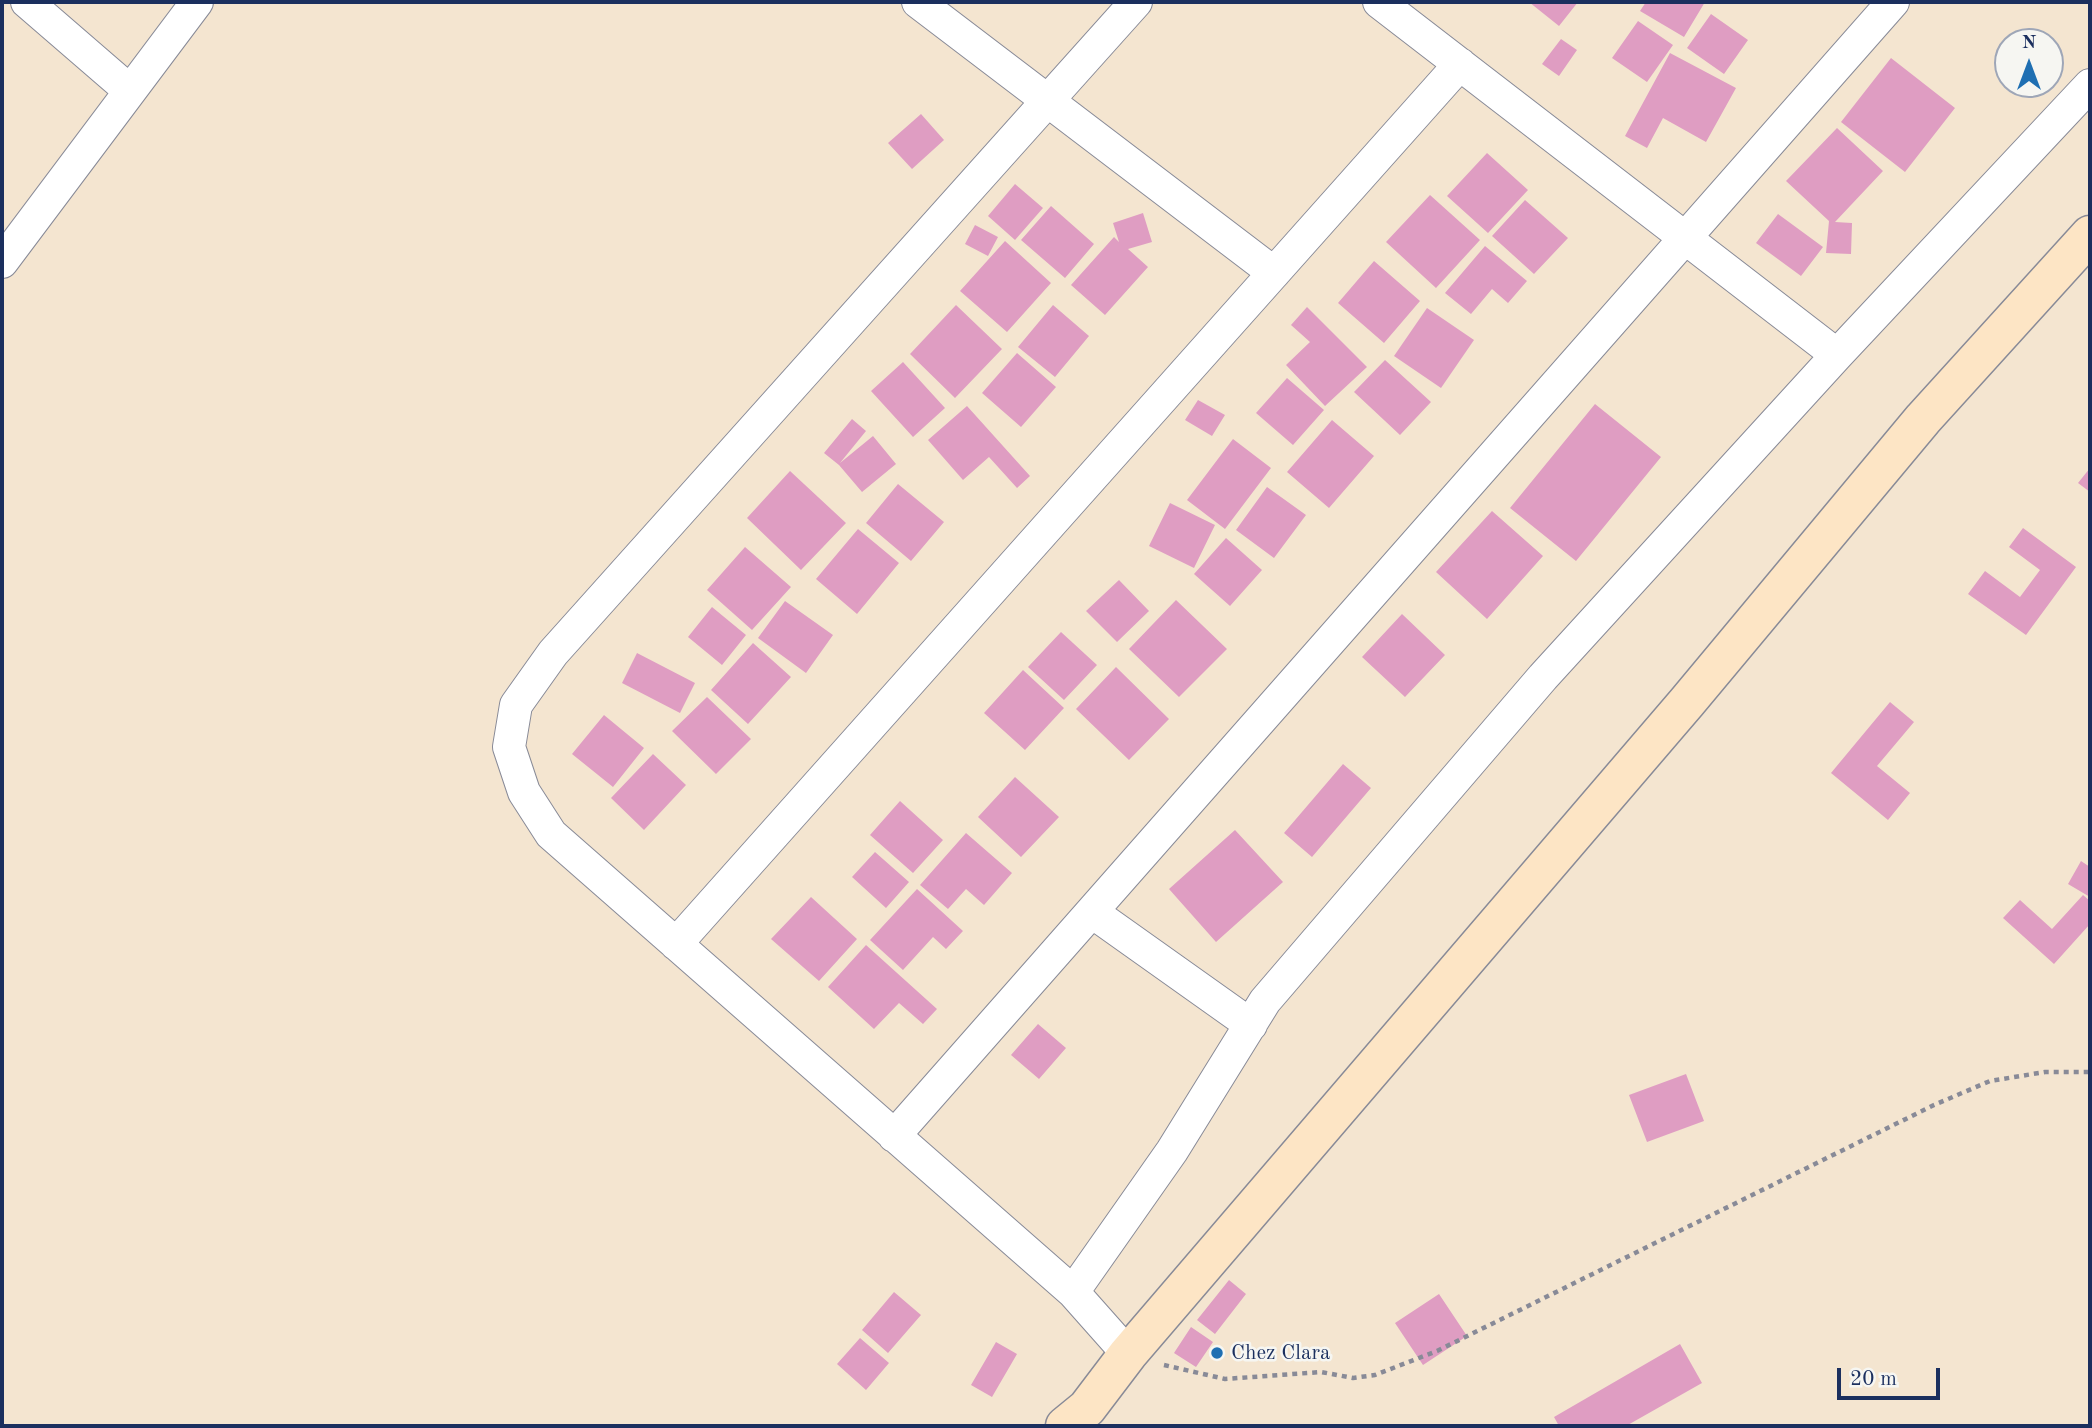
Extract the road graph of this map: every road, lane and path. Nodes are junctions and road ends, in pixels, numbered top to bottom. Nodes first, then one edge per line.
1 (27, 2) edge
2 (197, 2) edge
3 (918, 2) edge
4 (1136, 2) edge
5 (1379, 2) edge
6 (1884, 5) edge
7 (1460, 64) junction
8 (2090, 85) edge
9 (130, 91) junction
10 (1048, 99) junction
11 (2090, 235) edge
12 (1686, 238) junction
13 (2, 262) edge
14 (1274, 273) junction
15 (1837, 355) junction
16 (1092, 912) junction
17 (676, 944) junction
18 (1251, 1025) junction
19 (2090, 1072) edge
20 (894, 1136) junction
21 (1073, 1292) junction
22 (1128, 1354) junction
23 (1065, 1426) edge

1 - 9 street
2 - 9 street
3 - 10 street
4 - 10 street
5 - 7 street
6 - 12 street
7 - 12 street
7 - 14 street
8 - 15 street
9 - 13 street
10 - 14 street
10 - 17 street
11 - 22 main road
12 - 15 street
12 - 16 street
14 - 17 street
15 - 18 street
16 - 18 street
16 - 20 street
17 - 20 street
18 - 21 street
19 - 22 path
20 - 21 street
21 - 22 street
22 - 23 main road

